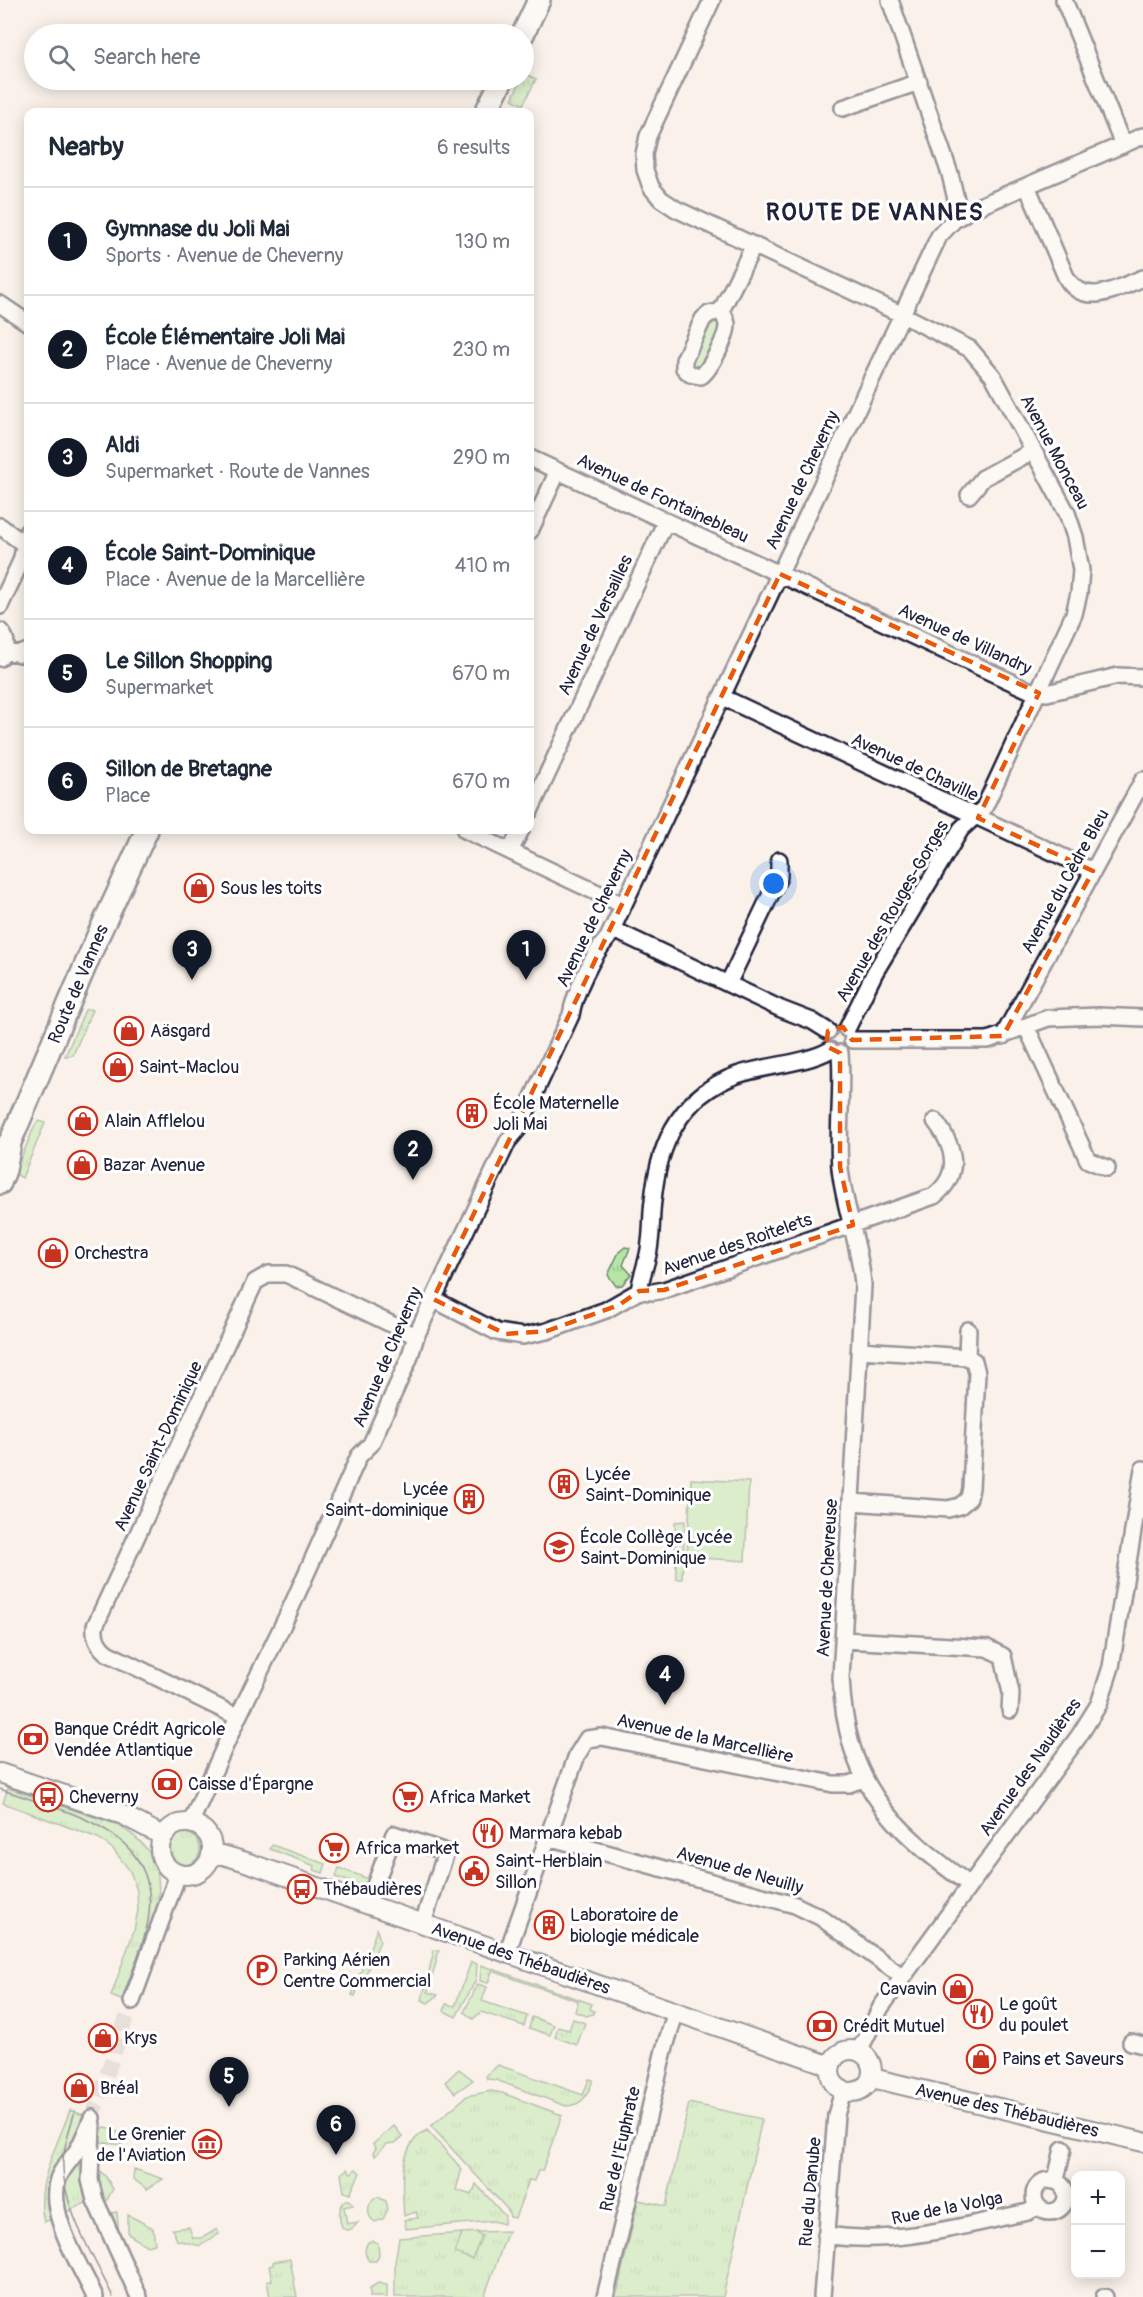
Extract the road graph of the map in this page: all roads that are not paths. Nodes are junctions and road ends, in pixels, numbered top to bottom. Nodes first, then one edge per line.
1 (539, 0) edge
2 (712, 0) edge
3 (890, 0) edge
4 (1064, 0) edge
5 (528, 24) edge
6 (919, 82) junction
7 (497, 90) edge
8 (488, 108) edge
9 (843, 108) dead end
10 (1143, 136) edge
11 (1123, 144) junction
12 (1027, 186) junction
13 (960, 216) junction
14 (754, 245) junction
15 (1143, 278) edge
16 (0, 304) edge
17 (720, 311) dead end
18 (901, 314) junction
19 (24, 320) edge
20 (1033, 451) junction
21 (534, 460) edge
22 (558, 471) junction
23 (969, 495) dead end
24 (666, 521) junction
25 (534, 522) edge
26 (0, 526) edge
27 (24, 537) edge
28 (24, 547) edge
29 (780, 574) junction
30 (0, 606) edge
31 (0, 631) edge
32 (24, 652) edge
33 (3, 654) edge
34 (1143, 677) edge
35 (1038, 693) junction
36 (722, 697) junction
37 (1143, 780) edge
38 (534, 802) edge
39 (974, 816) junction
40 (145, 834) edge
41 (474, 834) edge
42 (519, 834) edge
43 (510, 851) junction
44 (779, 860) dead end
45 (1093, 871) junction
46 (623, 905) junction
47 (612, 929) junction
48 (728, 984) junction
49 (1023, 1001) junction
50 (1143, 1018) edge
51 (1032, 1023) junction
52 (828, 1031) junction
53 (850, 1034) junction
54 (1003, 1036) junction
55 (835, 1052) junction
56 (935, 1122) dead end
57 (5, 1148) edge
58 (1107, 1168) dead end
59 (0, 1183) edge
60 (853, 1225) junction
61 (639, 1291) junction
62 (433, 1299) junction
63 (968, 1330) dead end
64 (416, 1336) junction
65 (860, 1350) junction
66 (967, 1357) junction
67 (1143, 1469) edge
68 (852, 1502) junction
69 (844, 1640) junction
70 (1010, 1710) dead end
71 (238, 1717) junction
72 (0, 1773) edge
73 (864, 1779) junction
74 (190, 1824) junction
75 (163, 1836) junction
76 (548, 1837) junction
77 (211, 1855) junction
78 (178, 1874) junction
79 (970, 1885) junction
80 (368, 1904) junction
81 (423, 1923) junction
82 (507, 1953) junction
83 (903, 1977) junction
84 (132, 2001) tunnel mouth
85 (676, 2012) junction
86 (859, 2051) junction
87 (831, 2066) junction
88 (872, 2078) junction
89 (843, 2091) junction
90 (1143, 2142) edge
91 (1063, 2149) dead end
92 (1053, 2181) junction
93 (1037, 2207) junction
94 (826, 2235) junction
95 (95, 2297) edge
96 (139, 2297) edge
97 (605, 2297) edge
98 (822, 2297) edge

1 - 5 main road
2 - 14 street, Avenue Monceau
3 - 6 street
4 - 11 street
6 - 9 street
6 - 13 street
7 - 8 main road
10 - 11 street, Avenue de Cheverny
11 - 12 street, Avenue de Cheverny
12 - 13 street, Avenue de Cheverny
12 - 15 street
13 - 18 street, Avenue de Cheverny
14 - 17 street
14 - 18 street, Avenue Monceau
16 - 19 street
18 - 20 street, Avenue Monceau
18 - 29 street, Avenue de Cheverny
20 - 23 street
20 - 35 street, Avenue Monceau
21 - 22 street, Avenue de Fontainebleau
22 - 24 street, Avenue de Fontainebleau
22 - 25 street
24 - 29 street, Avenue de Fontainebleau
24 - 38 street, Avenue de Versailles
26 - 27 street
28 - 30 street
29 - 35 street, Avenue de Villandry
29 - 36 street, Avenue de Cheverny
31 - 33 street
32 - 33 street
34 - 35 street, Avenue de Villandry
35 - 39 street, Avenue Monceau
36 - 39 street, Avenue de Chaville
36 - 46 street, Avenue de Cheverny
37 - 45 street, Avenue du Cèdre Bleu
39 - 45 street, Avenue de Chaville
39 - 53 street, Avenue des Rouges-Gorges
40 - 57 main road, Route de Vannes
41 - 43 street
42 - 43 street
43 - 46 street
44 - 48 street
45 - 49 street, Avenue du Cèdre Bleu
46 - 47 street, Avenue de Cheverny
47 - 48 street
47 - 62 street, Avenue de Cheverny
48 - 52 street
49 - 51 street
49 - 54 street, Avenue du Cèdre Bleu
50 - 51 street
51 - 54 street
51 - 58 street
52 - 53 street
52 - 55 street
53 - 54 street
53 - 55 street
55 - 60 street
55 - 61 street
56 - 60 street, Avenue des Roitelets
57 - 59 main road, Route de Vannes
60 - 61 street, Avenue des Roitelets
60 - 65 street, Avenue de Chevreuse
61 - 62 street, Avenue des Roitelets
62 - 64 street, Avenue de Cheverny
63 - 66 street
64 - 71 street, Avenue de Cheverny
64 - 71 street, Avenue Saint-Dominique
65 - 66 street
65 - 68 street, Avenue de Chevreuse
66 - 68 street
67 - 79 street, Avenue des Naudières
68 - 69 street, Avenue de Chevreuse
69 - 70 street
69 - 73 street, Avenue de Chevreuse
71 - 74 street, Avenue de Cheverny
72 - 75 street
73 - 76 street, Avenue de la Marcellière
73 - 79 street, Avenue de Chevreuse
74 - 75 street
74 - 77 street
75 - 78 street
76 - 82 street, Avenue de la Marcellière
76 - 83 street, Avenue de Neuilly
77 - 78 street
77 - 80 street, Avenue des Thébaudières
78 - 84 street
79 - 83 street, Avenue des Naudières
80 - 81 street, Avenue des Thébaudières
80 - 81 street
81 - 82 street, Avenue des Thébaudières
82 - 85 street, Avenue des Thébaudières
83 - 86 street, Avenue des Naudières
85 - 87 street, Avenue des Thébaudières
85 - 97 street, Rue de l'Euphrate
86 - 87 street
86 - 88 street
87 - 89 street
88 - 89 street
88 - 90 street, Avenue des Thébaudières
89 - 94 street, Rue du Danube
91 - 92 street
92 - 93 street
92 - 93 street, Rue de la Volga
93 - 94 street, Rue de la Volga
94 - 98 street, Rue du Danube
95 - 96 street

